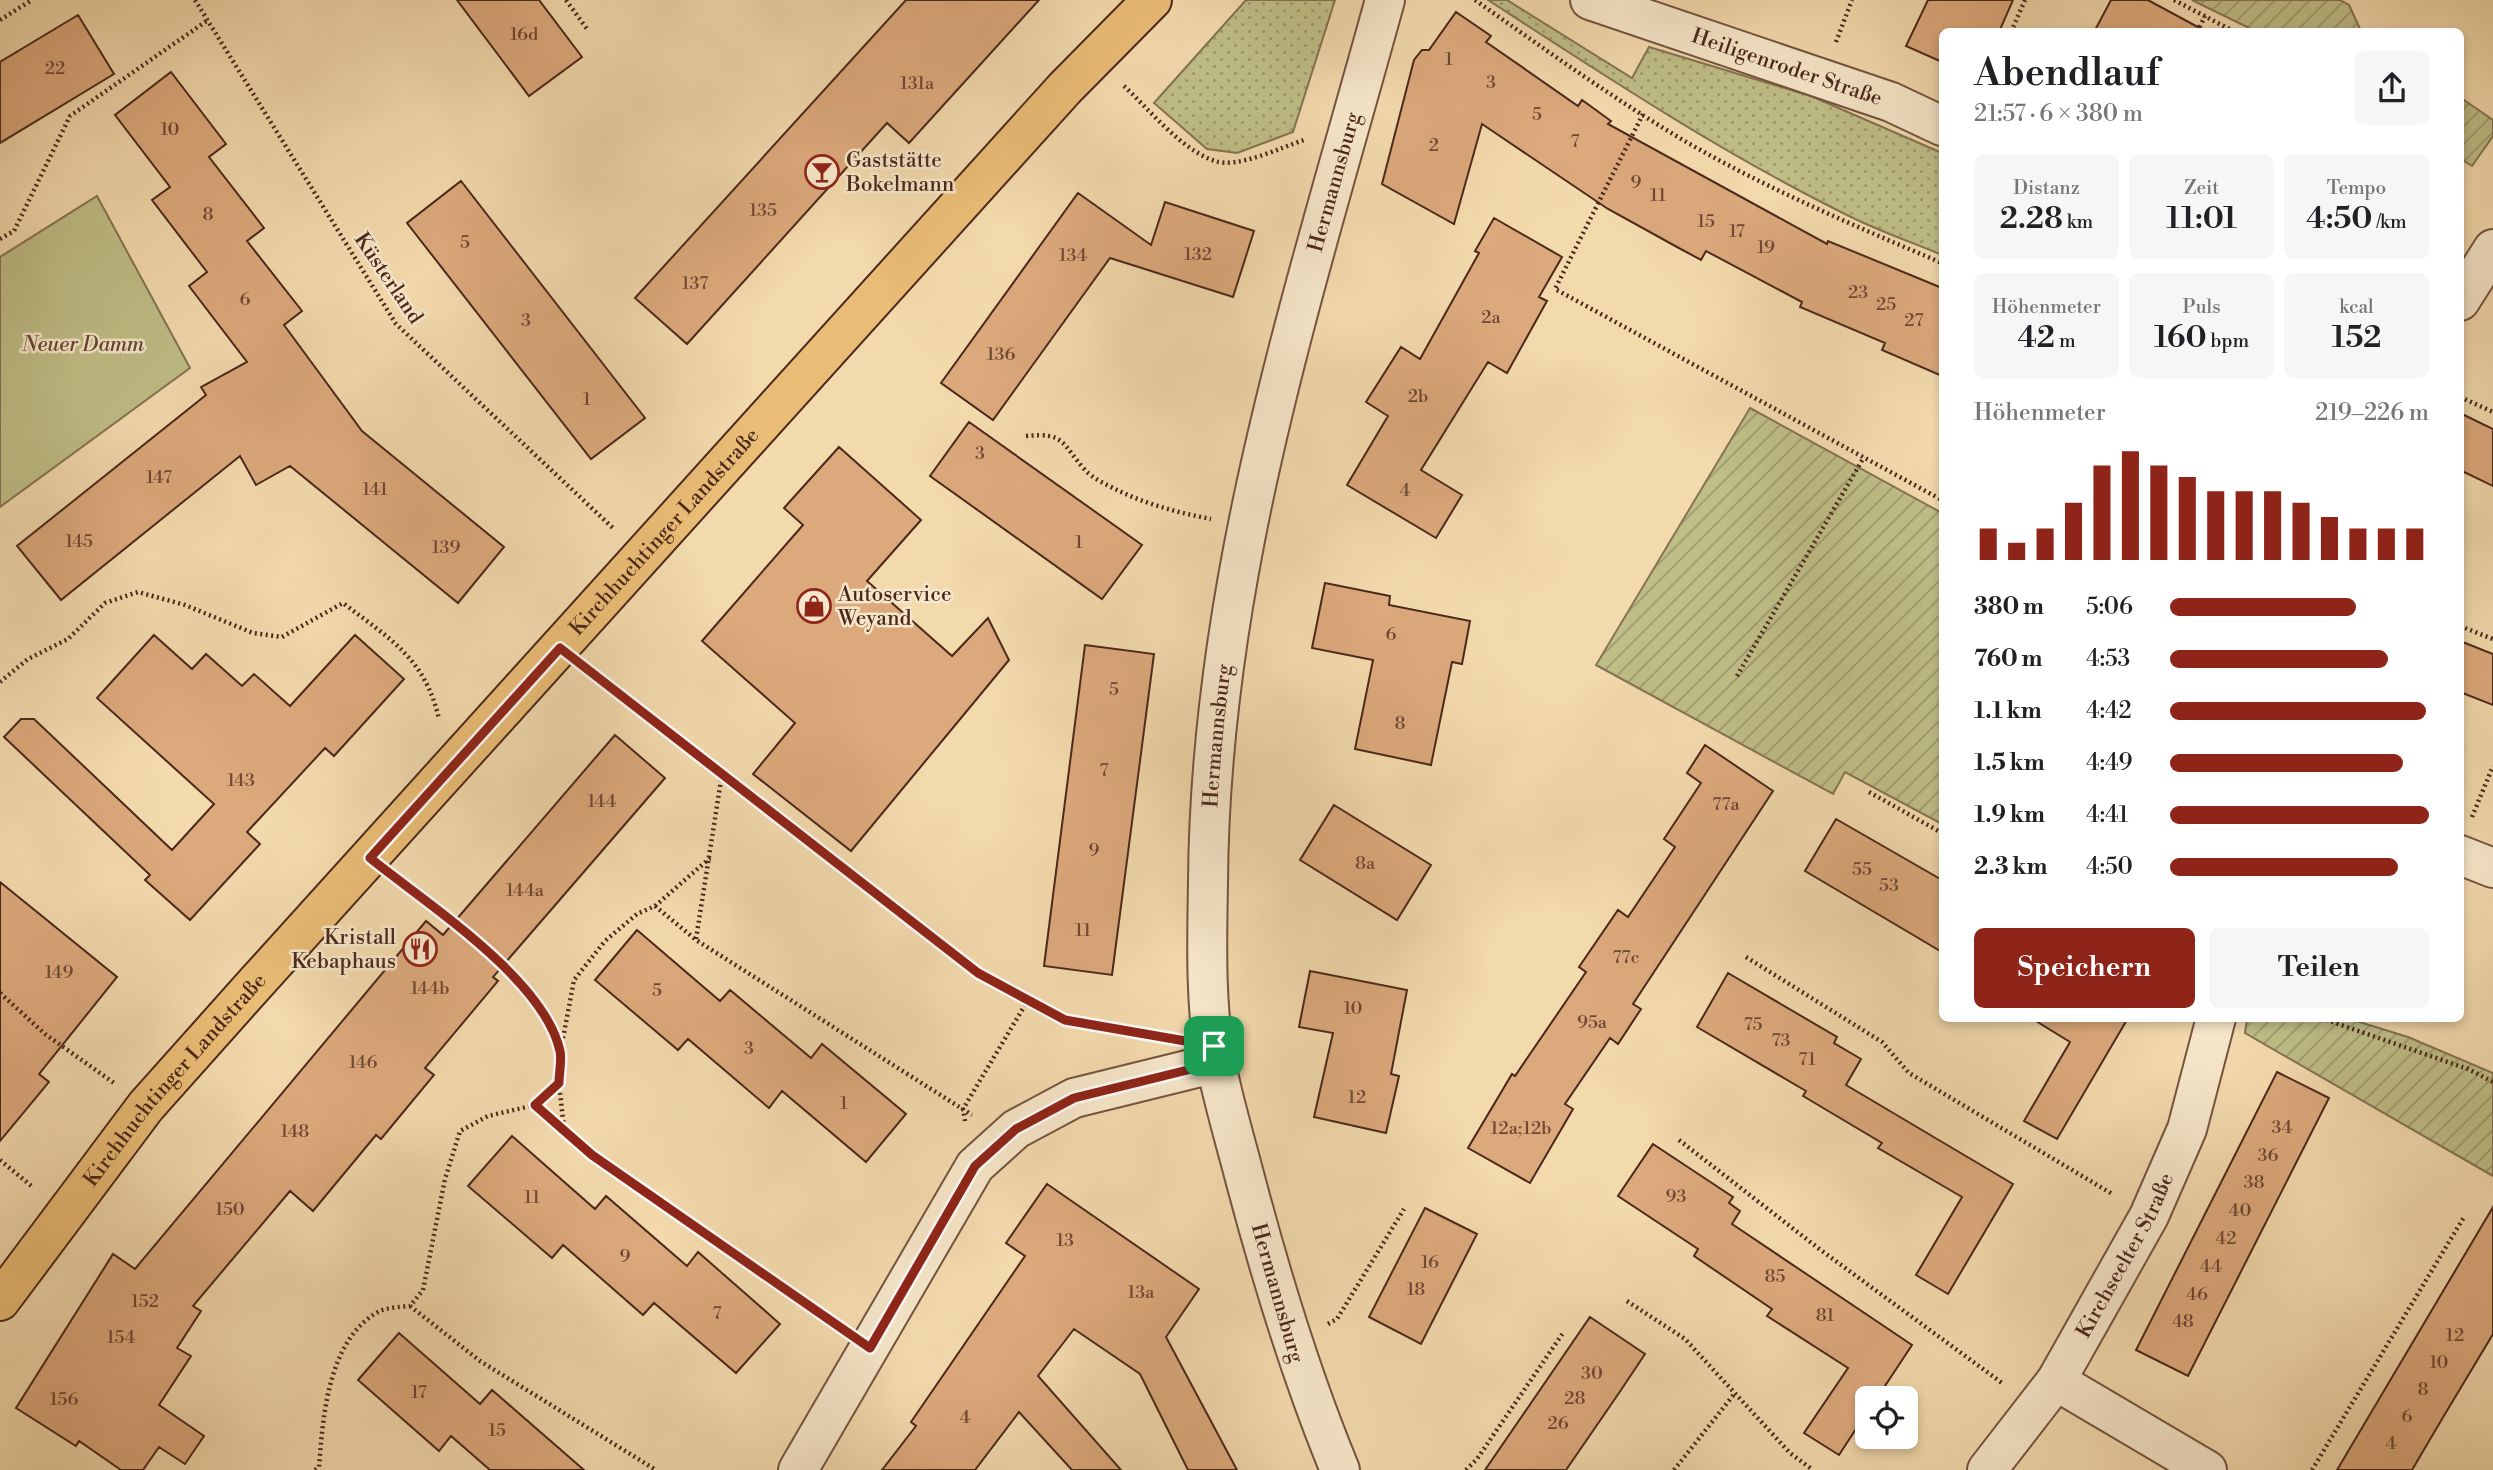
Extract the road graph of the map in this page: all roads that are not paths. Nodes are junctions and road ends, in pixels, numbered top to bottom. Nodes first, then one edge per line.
1 (1152, 0) edge
2 (1385, 0) edge
3 (1590, 0) edge
4 (1939, 124) edge
5 (2493, 249) edge
6 (2464, 295) edge
7 (2465, 838) edge
8 (2493, 868) edge
9 (2215, 1022) edge
10 (1215, 1054) junction
11 (0, 1301) edge
12 (2046, 1394) junction
13 (798, 1470) edge
14 (1340, 1470) edge
15 (1987, 1470) edge
16 (2207, 1470) edge

1 - 11 main road, Kirchhuchtinger Landstraße
2 - 10 street, Hermannsburg
3 - 4 street, Heiligenroder Straße
5 - 6 street
7 - 8 street
9 - 12 street, Kirchseelter Straße
10 - 13 street
10 - 14 street, Hermannsburg
12 - 15 street, Kirchseelter Straße
12 - 16 street

